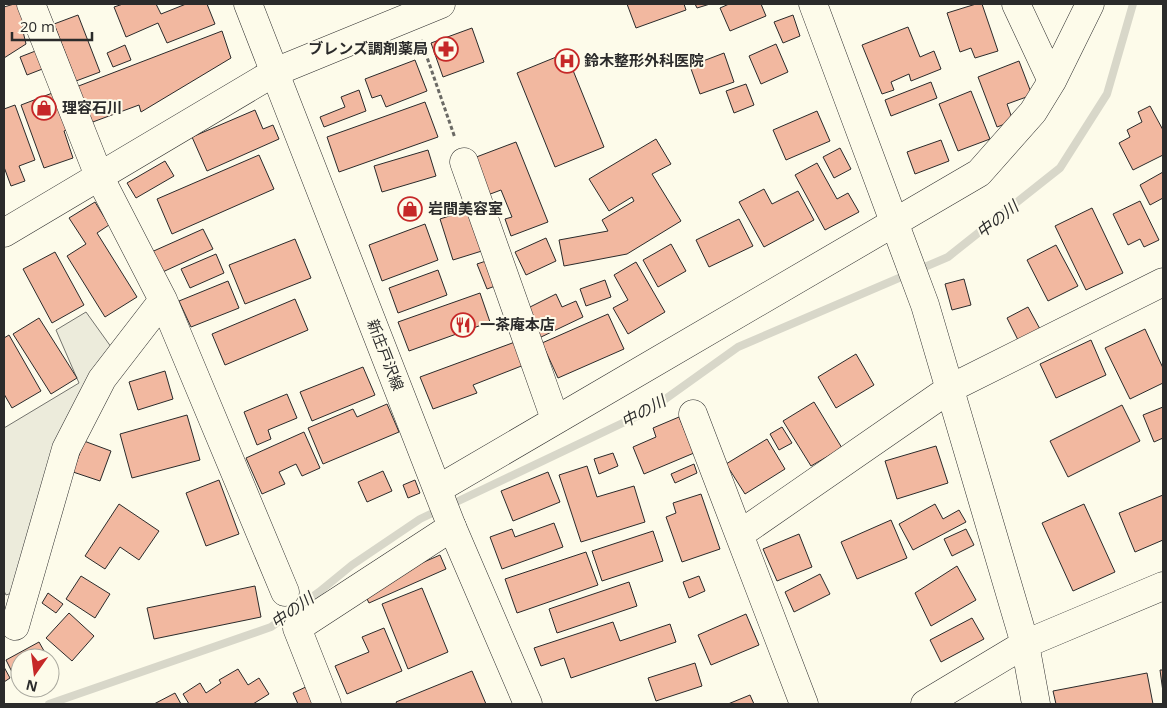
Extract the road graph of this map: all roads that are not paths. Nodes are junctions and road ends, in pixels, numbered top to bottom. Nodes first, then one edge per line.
1 (31, 4) edge
2 (248, 4) edge
3 (441, 4) edge
4 (813, 4) edge
5 (1016, 4) edge
6 (1090, 4) edge
7 (275, 72) junction
8 (1052, 81) junction
9 (464, 162) road end
10 (99, 176) junction
11 (897, 231) junction
12 (4, 233) edge
13 (1163, 282) edge
14 (163, 300) junction
15 (951, 388) junction
16 (693, 414) dead end
17 (555, 419) junction
18 (438, 489) junction
19 (452, 527) junction
20 (740, 534) junction
21 (1163, 586) edge
22 (285, 592) dead end
23 (7, 622) edge
24 (1025, 644) junction
25 (327, 704) edge
26 (528, 704) edge
27 (804, 704) edge
28 (925, 704) edge
29 (1036, 704) edge

1 - 10 street
2 - 7 street, 新庄戸沢線
3 - 7 street
4 - 11 street
5 - 8 street
6 - 8 street
7 - 10 street
7 - 18 street, 新庄戸沢線
8 - 11 street
9 - 17 street
10 - 12 street
10 - 14 street
11 - 15 street
11 - 17 street
13 - 15 street
14 - 22 street
14 - 23 street
15 - 20 street
15 - 24 street
16 - 20 street
17 - 18 street
18 - 19 street, 新庄戸沢線
19 - 25 street
19 - 26 street, 新庄戸沢線
20 - 27 street
21 - 24 street
24 - 28 street
24 - 29 street

